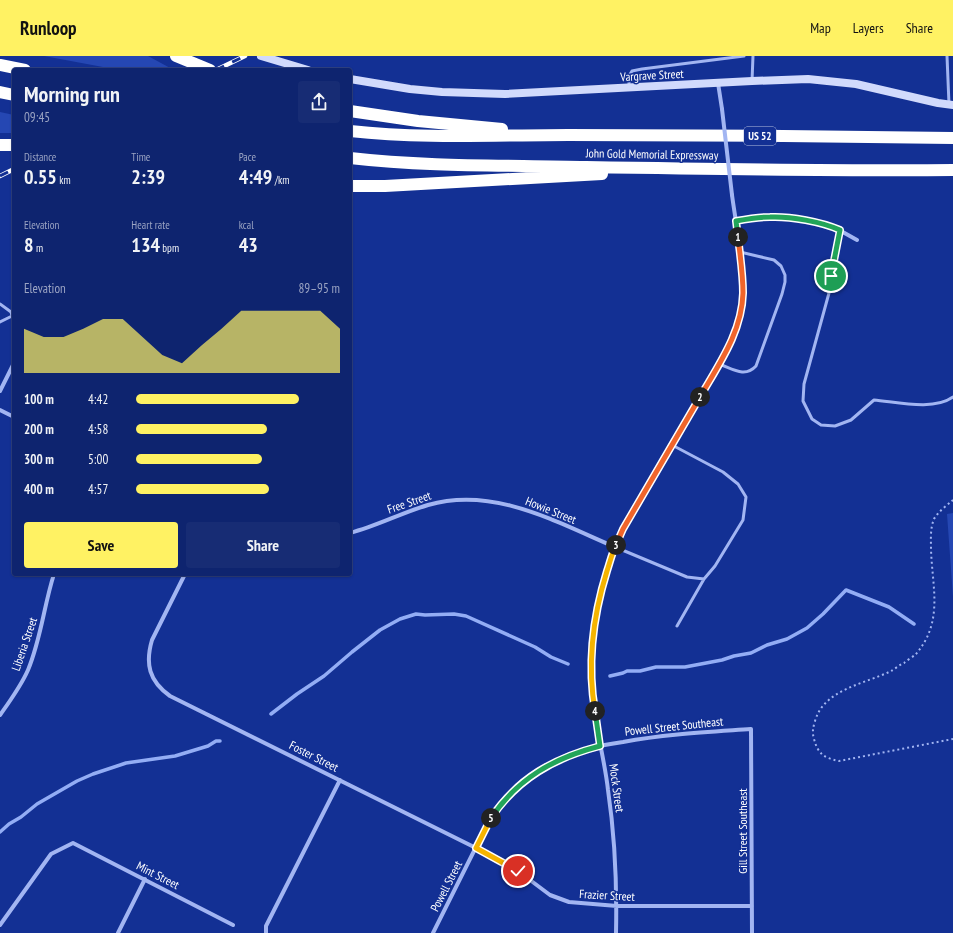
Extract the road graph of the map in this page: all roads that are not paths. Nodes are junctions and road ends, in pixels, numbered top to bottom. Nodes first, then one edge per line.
1 (176, 56) edge
2 (261, 56) edge
3 (744, 56) edge
4 (753, 56) edge
5 (947, 56) edge
6 (0, 65) edge
7 (15, 68) edge
8 (205, 68) edge
9 (301, 68) edge
10 (352, 79) edge
11 (752, 81) junction
12 (718, 83) junction
13 (629, 88) junction
14 (0, 92) edge
15 (12, 95) edge
16 (951, 104) edge
17 (352, 111) edge
18 (352, 131) edge
19 (567, 135) junction
20 (953, 138) edge
21 (0, 145) edge
22 (12, 145) edge
23 (352, 158) edge
24 (701, 169) junction
25 (953, 170) edge
26 (352, 186) edge
27 (736, 221) junction
28 (840, 230) junction
29 (857, 240) dead end
30 (740, 252) junction
31 (0, 304) edge
32 (12, 314) edge
33 (12, 317) edge
34 (0, 322) edge
35 (719, 364) junction
36 (12, 367) edge
37 (0, 391) edge
38 (953, 397) edge
39 (0, 410) edge
40 (12, 416) edge
41 (672, 445) junction
42 (477, 500) joint
43 (352, 532) edge
44 (615, 547) junction
45 (54, 576) edge
46 (184, 576) edge
47 (704, 578) junction
48 (677, 626) dead end
49 (0, 715) edge
50 (751, 729) joint
51 (600, 746) junction
52 (340, 780) junction
53 (476, 848) junction
54 (146, 879) junction
55 (616, 906) junction
56 (752, 906) junction
57 (0, 925) edge
58 (233, 925) dead end
59 (118, 933) edge
60 (266, 933) edge
61 (433, 933) edge
62 (616, 933) edge
63 (752, 933) edge

1 - 8 highway
2 - 9 street
3 - 13 lane
4 - 11 lane
5 - 16 lane
6 - 7 highway
10 - 13 street, Vargrave Street
11 - 12 street, Vargrave Street
11 - 16 street, Vargrave Street
12 - 13 street, Vargrave Street
12 - 27 street, Mock Street, bridge
14 - 15 highway
17 - 19 highway
18 - 19 highway, John Gold Memorial Expressway / US 52
19 - 20 highway, John Gold Memorial Expressway / US 52
21 - 22 highway
23 - 24 highway, John Gold Memorial Expressway
24 - 25 highway, John Gold Memorial Expressway
24 - 26 highway
27 - 28 street
27 - 30 street, Mock Street
28 - 29 street
28 - 38 lane
30 - 35 street, Mock Street
30 - 35 lane
31 - 32 lane
33 - 34 lane
35 - 41 street, Mock Street
36 - 37 street
39 - 40 street
41 - 44 street, Mock Street
41 - 47 lane
42 - 43 street, Free Street
42 - 44 street, Howie Street
44 - 47 lane
44 - 51 street, Mock Street
45 - 49 street, Liberia Street
46 - 52 street, Foster Street
47 - 48 lane
50 - 51 street, Powell Street Southeast
50 - 56 street, Gill Street Southeast
51 - 53 street, Powell Street
51 - 55 street, Mock Street
52 - 53 street, Foster Street
52 - 60 street
53 - 55 street, Frazier Street
53 - 61 street, Powell Street
54 - 57 street, Mint Street
54 - 58 street, Mint Street
54 - 59 street
55 - 56 street, Frazier Street
55 - 62 street, Mock Street
56 - 63 street, Gill Street Southeast

